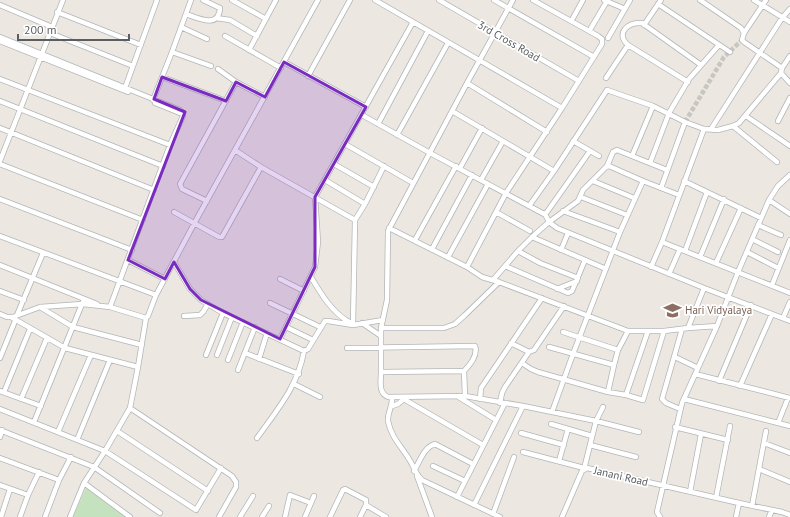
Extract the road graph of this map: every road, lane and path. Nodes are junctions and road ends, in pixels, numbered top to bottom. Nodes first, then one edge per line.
1 (60, 0) edge
2 (63, 0) edge
3 (157, 0) edge
4 (191, 0) edge
5 (203, 0) edge
6 (232, 0) edge
7 (318, 0) edge
8 (350, 0) edge
9 (375, 0) edge
10 (439, 0) edge
11 (494, 0) edge
12 (513, 0) edge
13 (533, 0) edge
14 (583, 0) edge
15 (630, 0) edge
16 (700, 0) edge
17 (754, 0) edge
18 (766, 0) edge
19 (273, 1) edge
20 (605, 1) edge
21 (659, 2) edge
22 (0, 5) edge
23 (762, 6) junction
24 (509, 8) junction
25 (625, 9) junction
26 (790, 9) edge
27 (57, 12) junction
28 (186, 14) junction
29 (216, 18) junction
30 (573, 18) dead end
31 (782, 18) junction
32 (266, 19) junction
33 (413, 22) junction
34 (790, 22) edge
35 (644, 25) junction
36 (51, 27) junction
37 (181, 27) junction
38 (591, 28) dead end
39 (428, 31) junction
40 (50, 33) junction
41 (495, 33) junction
42 (744, 34) junction
43 (225, 36) dead end
44 (257, 36) junction
45 (0, 37) edge
46 (608, 38) dead end
47 (207, 39) dead end
48 (0, 41) edge
49 (448, 43) junction
50 (719, 44) junction
51 (141, 45) junction
52 (628, 45) junction
53 (249, 50) junction
54 (172, 52) junction
55 (730, 52) dead end
56 (761, 53) junction
57 (40, 56) junction
58 (790, 56) edge
59 (594, 57) junction
60 (480, 61) junction
61 (284, 62) junction
62 (701, 65) junction
63 (133, 66) junction
64 (211, 66) dead end
65 (281, 68) junction
66 (782, 68) junction
67 (218, 69) dead end
68 (781, 73) junction
69 (308, 76) junction
70 (162, 78) junction
71 (606, 78) dead end
72 (0, 79) edge
73 (579, 81) junction
74 (236, 82) junction
75 (688, 82) junction
76 (467, 83) junction
77 (790, 83) edge
78 (125, 88) junction
79 (27, 89) junction
80 (265, 97) junction
81 (790, 98) edge
82 (153, 100) junction
83 (0, 101) edge
84 (226, 101) junction
85 (653, 106) junction
86 (366, 107) junction
87 (562, 108) junction
88 (20, 109) junction
89 (452, 111) junction
90 (669, 113) junction
91 (362, 115) junction
92 (746, 116) junction
93 (778, 121) dead end
94 (685, 122) junction
95 (378, 124) junction
96 (733, 126) junction
97 (0, 128) edge
98 (482, 128) junction
99 (704, 129) junction
100 (711, 129) junction
101 (10, 132) junction
102 (547, 132) junction
103 (397, 135) junction
104 (503, 141) junction
105 (573, 141) junction
106 (345, 144) junction
107 (170, 145) junction
108 (790, 146) edge
109 (235, 150) junction
110 (590, 151) junction
111 (430, 153) junction
112 (598, 156) dead end
113 (632, 156) junction
114 (530, 157) junction
115 (0, 159) edge
116 (777, 162) dead end
117 (650, 163) junction
118 (334, 164) junction
119 (163, 166) junction
120 (384, 166) junction
121 (607, 166) junction
122 (261, 167) junction
123 (458, 167) junction
124 (667, 170) junction
125 (554, 171) junction
126 (472, 175) junction
127 (790, 175) edge
128 (325, 180) junction
129 (481, 180) junction
130 (593, 181) junction
131 (643, 181) junction
132 (684, 181) junction
133 (413, 184) junction
134 (488, 184) junction
135 (374, 187) junction
136 (661, 188) junction
137 (154, 190) junction
138 (708, 192) junction
139 (506, 193) junction
140 (679, 195) junction
141 (316, 197) junction
142 (581, 198) junction
143 (634, 198) junction
144 (0, 199) edge
145 (724, 200) junction
146 (769, 200) junction
147 (207, 201) junction
148 (365, 204) junction
149 (529, 206) junction
150 (741, 208) junction
151 (563, 211) junction
152 (174, 212) dead end
153 (496, 212) junction
154 (545, 214) junction
155 (790, 214) edge
156 (627, 215) junction
157 (761, 218) junction
158 (143, 220) junction
159 (355, 220) junction
160 (195, 222) junction
161 (549, 222) junction
162 (758, 225) junction
163 (389, 228) junction
164 (530, 231) dead end
165 (620, 232) junction
166 (568, 233) junction
167 (781, 235) dead end
168 (0, 236) edge
169 (532, 237) junction
170 (415, 240) junction
171 (752, 240) junction
172 (790, 240) edge
173 (662, 242) junction
174 (432, 249) junction
175 (132, 250) junction
176 (561, 250) junction
177 (682, 250) junction
178 (518, 251) junction
179 (613, 252) junction
180 (746, 252) junction
181 (778, 252) dead end
182 (43, 253) junction
183 (448, 257) junction
184 (700, 257) junction
185 (128, 260) junction
186 (585, 260) junction
187 (174, 262) junction
188 (716, 263) junction
189 (0, 265) edge
190 (505, 266) junction
191 (467, 267) junction
192 (651, 267) junction
193 (778, 268) junction
194 (606, 269) junction
195 (738, 272) junction
196 (669, 274) junction
197 (33, 277) junction
198 (311, 277) junction
199 (165, 278) junction
200 (280, 279) dead end
201 (577, 279) junction
202 (493, 280) junction
203 (119, 282) junction
204 (499, 282) junction
205 (772, 286) junction
206 (704, 288) junction
207 (557, 289) junction
208 (0, 291) edge
209 (304, 291) junction
210 (789, 291) edge
211 (156, 295) junction
212 (728, 297) junction
213 (542, 298) junction
214 (84, 299) junction
215 (24, 300) junction
216 (790, 302) edge
217 (270, 303) dead end
218 (82, 304) junction
219 (208, 304) junction
220 (751, 305) junction
221 (101, 306) junction
222 (564, 306) junction
223 (40, 307) junction
224 (110, 307) junction
225 (223, 313) junction
226 (292, 313) junction
227 (0, 314) edge
228 (772, 314) junction
229 (17, 315) junction
230 (588, 315) junction
231 (184, 316) dead end
232 (232, 317) junction
233 (146, 318) junction
234 (783, 318) junction
235 (13, 319) junction
236 (383, 320) junction
237 (790, 321) edge
238 (243, 322) junction
239 (362, 323) junction
240 (353, 324) junction
241 (717, 326) junction
242 (73, 327) junction
243 (286, 327) junction
244 (255, 328) junction
245 (320, 328) junction
246 (381, 328) junction
247 (688, 328) junction
248 (30, 329) junction
249 (682, 329) junction
250 (628, 331) junction
251 (648, 331) junction
252 (664, 331) junction
253 (563, 332) dead end
254 (267, 333) junction
255 (381, 336) junction
256 (579, 337) junction
257 (47, 338) junction
258 (280, 339) junction
259 (314, 340) junction
260 (511, 343) junction
261 (142, 345) junction
262 (381, 347) junction
263 (549, 347) dead end
264 (65, 348) junction
265 (347, 348) dead end
266 (618, 350) junction
267 (304, 351) junction
268 (529, 352) junction
269 (245, 353) junction
270 (573, 354) junction
271 (91, 355) junction
272 (206, 355) dead end
273 (217, 356) dead end
274 (675, 357) junction
275 (0, 358) edge
276 (259, 359) junction
277 (110, 360) junction
278 (228, 360) dead end
279 (522, 363) junction
280 (614, 365) junction
281 (138, 367) junction
282 (698, 368) junction
283 (238, 370) dead end
284 (464, 371) junction
285 (382, 372) junction
286 (298, 374) junction
287 (695, 374) junction
288 (564, 380) junction
289 (719, 380) junction
290 (294, 384) junction
291 (740, 386) junction
292 (2, 392) edge
293 (608, 392) junction
294 (626, 395) junction
295 (457, 396) junction
296 (465, 396) junction
297 (320, 397) dead end
298 (392, 397) junction
299 (402, 398) junction
300 (789, 398) edge
301 (21, 399) junction
302 (480, 399) junction
303 (684, 399) junction
304 (502, 403) junction
305 (41, 406) junction
306 (392, 406) junction
307 (523, 406) junction
308 (603, 407) dead end
309 (130, 408) junction
310 (0, 409) edge
311 (680, 409) junction
312 (552, 412) junction
313 (496, 420) junction
314 (596, 421) junction
315 (34, 422) junction
316 (778, 423) junction
317 (551, 424) dead end
318 (730, 426) dead end
319 (790, 426) edge
320 (676, 427) junction
321 (568, 429) junction
322 (1, 430) edge
323 (117, 431) junction
324 (766, 431) dead end
325 (58, 432) junction
326 (522, 432) dead end
327 (639, 432) dead end
328 (701, 434) junction
329 (592, 436) junction
330 (0, 437) edge
331 (257, 438) dead end
332 (77, 440) junction
333 (728, 440) junction
334 (764, 443) junction
335 (483, 445) junction
336 (564, 445) junction
337 (590, 445) junction
338 (106, 451) junction
339 (523, 452) dead end
340 (790, 453) edge
341 (71, 457) junction
342 (514, 457) dead end
343 (636, 457) dead end
344 (0, 458) edge
345 (559, 461) junction
346 (473, 464) junction
347 (432, 466) dead end
348 (94, 467) junction
349 (221, 468) junction
350 (584, 469) junction
351 (759, 469) junction
352 (39, 472) junction
353 (415, 472) junction
354 (59, 480) junction
355 (465, 481) junction
356 (790, 482) edge
357 (84, 483) junction
358 (0, 485) edge
359 (663, 485) junction
360 (10, 489) junction
361 (208, 491) junction
362 (690, 492) junction
363 (28, 495) junction
364 (253, 496) dead end
365 (314, 496) dead end
366 (457, 497) junction
367 (716, 498) junction
368 (311, 503) junction
369 (739, 503) junction
370 (366, 505) junction
371 (474, 505) junction
372 (268, 506) dead end
373 (752, 506) junction
374 (772, 510) junction
375 (160, 513) dead end
376 (493, 514) junction
377 (790, 515) edge
378 (382, 516) edge
379 (1, 517) edge
380 (20, 517) edge
381 (45, 517) edge
382 (70, 517) edge
383 (130, 517) edge
384 (219, 517) edge
385 (240, 517) edge
386 (262, 517) edge
387 (285, 517) edge
388 (305, 517) edge
389 (330, 517) edge
390 (360, 517) edge
391 (432, 517) edge
392 (500, 517) edge
393 (562, 517) edge
394 (660, 517) edge
395 (736, 517) edge
396 (769, 517) edge

1 - 27 street
2 - 27 street
3 - 51 street
4 - 28 street
5 - 29 street
6 - 32 street
7 - 61 street
8 - 69 street
9 - 33 street
10 - 41 street, 3rd Cross Road
11 - 24 street
12 - 24 street
13 - 59 street
14 - 30 street
15 - 25 street
16 - 42 street
17 - 23 street
18 - 23 street
19 - 32 street
20 - 25 street
20 - 38 street
21 - 35 street
21 - 50 street
22 - 36 street
23 - 31 street
23 - 42 street
24 - 41 street
24 - 59 street
25 - 46 street
26 - 31 street
27 - 36 street
27 - 51 street
28 - 29 street
28 - 37 street
29 - 44 street
31 - 34 street
31 - 56 street
32 - 44 street
33 - 39 street
33 - 86 street
35 - 52 street
35 - 62 street
36 - 40 street
36 - 57 street
37 - 47 street
37 - 54 street
39 - 49 street
39 - 95 street
40 - 57 street
40 - 63 street
41 - 60 street
41 - 73 street, 3rd Cross Road
42 - 56 street
43 - 53 street
44 - 53 street
45 - 57 street
48 - 57 street
49 - 60 street
49 - 103 street
50 - 55 street
50 - 62 street
51 - 63 street
52 - 71 street
52 - 75 street
53 - 65 street
54 - 64 street
54 - 70 street
56 - 66 street
56 - 100 street
57 - 78 street
57 - 79 street
57 - 82 street
58 - 66 street
59 - 73 street
60 - 76 street
60 - 87 street
61 - 65 street
61 - 69 street
62 - 75 street
63 - 78 street
65 - 80 street
66 - 68 street
67 - 74 street
68 - 77 street
68 - 92 street
69 - 86 street
70 - 82 street
70 - 84 street
72 - 79 street
73 - 87 street
74 - 80 street
74 - 84 street
75 - 90 street
76 - 89 street
76 - 102 street
78 - 82 street
79 - 88 street
79 - 107 street
80 - 109 street
81 - 93 street
82 - 107 street
83 - 88 street
84 - 147 street
85 - 90 street
85 - 105 street
85 - 113 street
86 - 91 street
87 - 102 street
88 - 101 street
88 - 119 street
89 - 98 street
89 - 111 street
90 - 94 street
90 - 117 street
91 - 95 street
91 - 106 street
92 - 96 street
92 - 108 street
94 - 99 street
94 - 124 street
95 - 103 street
96 - 100 street
96 - 116 street
97 - 101 street
98 - 104 street
98 - 123 street
99 - 100 street
99 - 132 street
101 - 115 street
101 - 137 street
102 - 114 street
103 - 111 street
104 - 114 street
104 - 129 street
105 - 110 street
105 - 125 street
106 - 118 street
106 - 120 street
107 - 119 street
109 - 122 street
109 - 147 street
110 - 112 street
110 - 154 street
111 - 123 street
111 - 133 street
113 - 117 street
113 - 121 street
114 - 125 street
114 - 139 street
115 - 158 street
117 - 124 street
118 - 128 street
118 - 135 street
119 - 137 street
120 - 133 street
120 - 135 street
121 - 130 street
121 - 131 street
122 - 141 street
122 - 160 street
123 - 126 street
123 - 170 street
124 - 136 street
125 - 149 street
126 - 129 street
126 - 174 street
127 - 146 street
128 - 141 street
128 - 148 street
129 - 134 street
130 - 142 street
130 - 143 street
131 - 136 street
131 - 143 street
132 - 138 street
132 - 140 street
133 - 163 street
134 - 139 street
134 - 183 street
135 - 148 street
136 - 140 street
137 - 158 street
138 - 145 street
138 - 177 street
139 - 149 street
139 - 153 street
140 - 173 street
141 - 159 street
141 - 198 street
142 - 151 street
142 - 156 street
143 - 156 street
144 - 175 street
145 - 150 street
145 - 184 street
146 - 155 street
146 - 157 street
147 - 160 street
148 - 159 street
149 - 154 street
150 - 157 street
150 - 188 street
151 - 161 street
151 - 165 street
152 - 160 street
153 - 164 street
153 - 191 street
154 - 161 street
156 - 165 street
157 - 162 street
158 - 175 street
159 - 240 street
160 - 187 street
161 - 166 street
161 - 169 street
162 - 167 street
162 - 171 street
163 - 170 street
163 - 236 street
165 - 179 street
166 - 176 street
166 - 179 street
168 - 182 street
169 - 176 street
169 - 178 street
170 - 174 street
171 - 180 street
171 - 181 street
172 - 193 street
173 - 177 street
173 - 192 street
174 - 183 street
175 - 185 street
176 - 186 street
177 - 184 street
177 - 196 street
178 - 190 street
178 - 201 street
179 - 192 street
179 - 194 street
180 - 193 street
180 - 195 street
182 - 197 street
182 - 203 street
183 - 191 street
184 - 188 street
185 - 199 street
185 - 203 street
186 - 194 street
186 - 201 street
187 - 199 street
187 - 219 street
188 - 195 street
189 - 197 street
190 - 202 street
190 - 207 street
191 - 202 street
192 - 196 street
193 - 205 street
194 - 230 street
195 - 205 street
195 - 212 street
196 - 206 street
197 - 214 street
197 - 215 street
198 - 209 street
198 - 240 street
199 - 211 street
200 - 209 street
201 - 207 street
201 - 207 street
202 - 204 street
203 - 211 street
203 - 224 street
204 - 213 street
204 - 246 street
205 - 210 street
206 - 212 street
206 - 247 street
208 - 215 street
209 - 226 street
211 - 233 street
212 - 220 street
212 - 241 street
213 - 222 street
213 - 260 street
214 - 218 street
214 - 221 street
215 - 229 street
216 - 234 street
217 - 226 street
218 - 221 street
218 - 223 street
218 - 242 street
219 - 225 street
219 - 231 street
220 - 228 street
220 - 289 street
221 - 224 street
222 - 230 street
222 - 268 street
223 - 229 street
223 - 242 street
224 - 233 street
225 - 232 street
225 - 272 street
226 - 243 street
226 - 245 street
227 - 235 street
228 - 234 street
228 - 291 street
229 - 235 street
230 - 250 street
230 - 256 street
232 - 238 street
232 - 273 street
233 - 261 street
234 - 237 street
235 - 248 street
235 - 275 street
236 - 239 street
236 - 246 street
238 - 244 street
238 - 278 street
239 - 240 street
239 - 255 street
240 - 245 street
241 - 247 street
241 - 282 street
242 - 261 street
242 - 264 street
243 - 258 street
243 - 259 street
244 - 254 street
244 - 269 street
245 - 259 street
246 - 255 street
247 - 249 street
248 - 257 street
248 - 292 street
249 - 252 street
249 - 274 street
250 - 251 street
250 - 266 street
251 - 252 street
251 - 294 street
252 - 294 street
253 - 256 street
254 - 258 street
254 - 276 street
255 - 262 street
256 - 266 street
256 - 270 street
257 - 264 street
257 - 301 street
258 - 267 street
259 - 267 street
260 - 268 street
260 - 302 street
261 - 281 street
262 - 265 street
262 - 284 street
262 - 285 street
263 - 270 street
264 - 271 street
264 - 305 street
266 - 280 street
267 - 286 street
268 - 279 street
269 - 276 street
269 - 283 street
270 - 280 street
270 - 288 street
271 - 277 street
271 - 325 street
274 - 282 street
274 - 311 street
276 - 286 street
277 - 281 street
277 - 332 street
279 - 288 street
279 - 304 street
280 - 293 street
281 - 309 street
282 - 287 street
284 - 285 street
284 - 296 street
285 - 298 street
286 - 290 street
287 - 289 street
287 - 303 street
288 - 293 street
288 - 312 street
289 - 291 street
290 - 297 street
290 - 331 street
291 - 300 street
292 - 301 street
293 - 294 street
295 - 296 street
295 - 299 street
295 - 313 street
296 - 302 street
298 - 299 street
298 - 306 street
299 - 306 street
299 - 335 street
300 - 316 street
301 - 305 street
302 - 304 street
303 - 311 street
303 - 316 street
304 - 307 street
304 - 313 street
305 - 315 street
306 - 353 street
307 - 312 street
307 - 371 street
308 - 314 street
309 - 323 street
309 - 349 street
310 - 315 street
311 - 320 street
312 - 314 street
313 - 335 street
314 - 327 street
314 - 329 street
315 - 325 street
316 - 319 street
317 - 321 street
318 - 333 street
320 - 328 street
320 - 359 street
321 - 329 street
321 - 336 street
322 - 330 street
322 - 341 street
323 - 338 street
323 - 361 street
324 - 334 street
325 - 332 street
326 - 336 street
328 - 333 street
328 - 362 street
329 - 337 street
332 - 338 street
333 - 367 street
334 - 340 street
334 - 351 street
335 - 346 street
336 - 345 street
337 - 343 street
337 - 350 street
338 - 348 street
338 - 361 street
339 - 345 street
341 - 348 street
341 - 354 street
342 - 376 street
344 - 352 street
345 - 350 street
346 - 353 street
346 - 355 street
347 - 355 street
348 - 357 street
348 - 375 street
349 - 361 street
349 - 384 street
350 - 359 street, Janani Road
350 - 393 street, Janani Road
351 - 356 street
351 - 373 street
352 - 354 street
352 - 363 street
353 - 366 street
353 - 391 street
354 - 381 street
355 - 366 street
357 - 382 street
357 - 383 street
358 - 360 street
359 - 362 street, Janani Road
359 - 394 street
360 - 363 street
360 - 379 street
362 - 367 street, Janani Road
363 - 380 street
364 - 385 street
365 - 368 street
366 - 371 street
367 - 369 street, Janani Road
368 - 387 street
368 - 388 street
369 - 373 street, Janani Road
369 - 395 street
370 - 378 street
370 - 389 street
370 - 390 street
371 - 376 street
372 - 386 street
373 - 374 street, Janani Road
374 - 377 street, Janani Road
374 - 396 street
376 - 392 street

